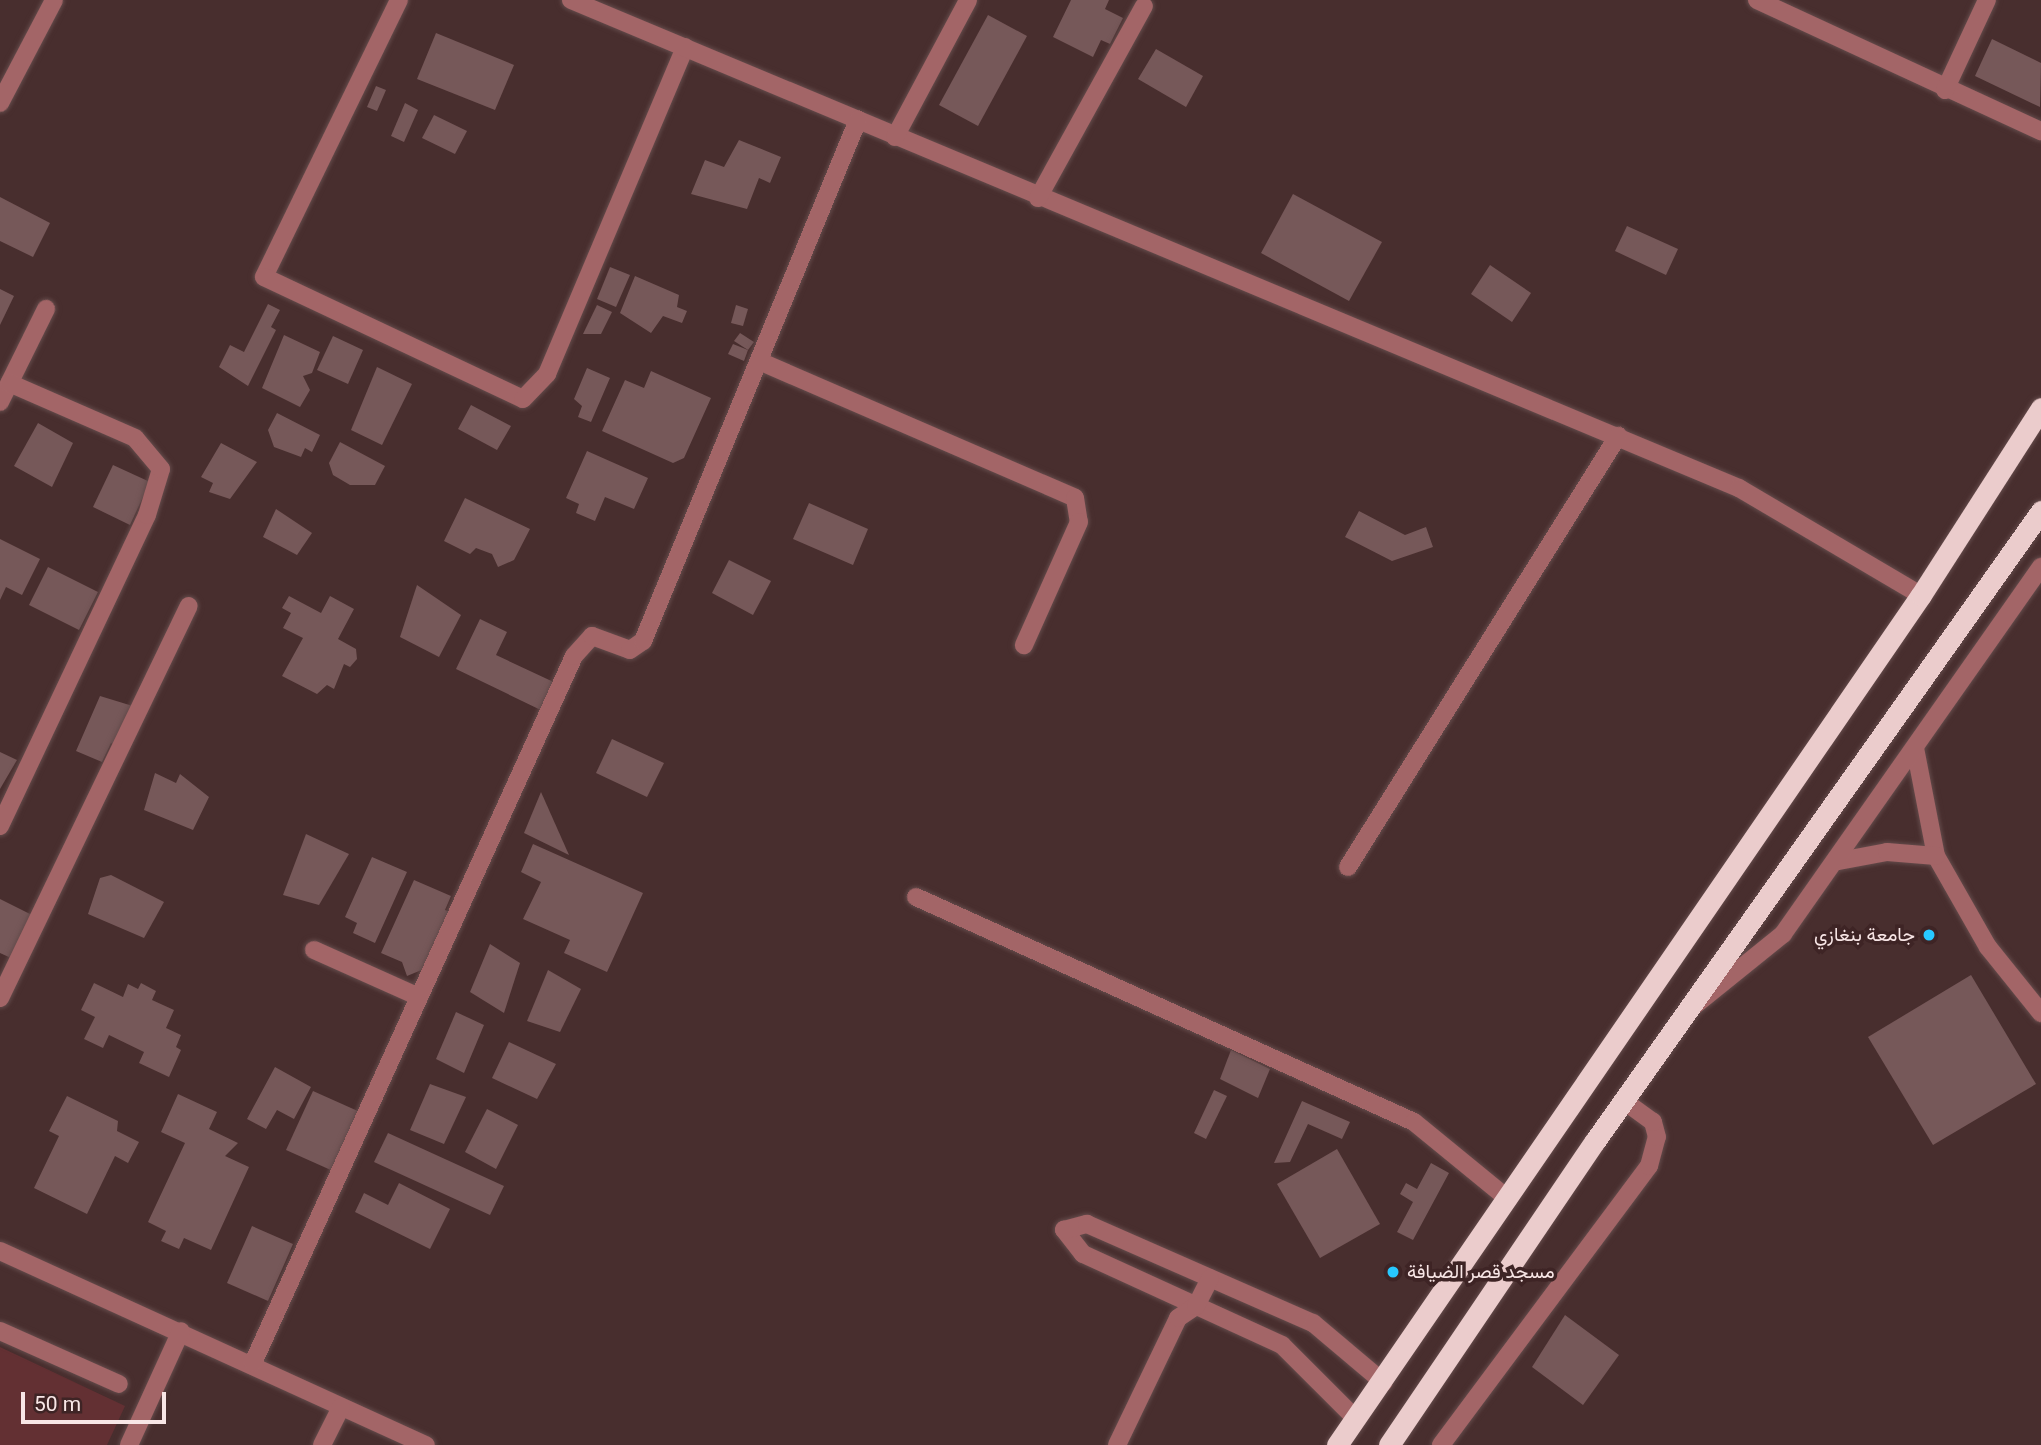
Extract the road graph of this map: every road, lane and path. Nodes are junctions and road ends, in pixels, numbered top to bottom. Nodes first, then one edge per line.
1 (54, 0) edge
2 (399, 0) edge
3 (571, 0) edge
4 (968, 0) edge
5 (1757, 0) edge
6 (1987, 0) edge
7 (1144, 6) dead end
8 (1787, 6) edge
9 (685, 47) junction
10 (1945, 90) junction
11 (0, 103) edge
12 (858, 120) junction
13 (2041, 131) edge
14 (895, 137) junction
15 (1038, 198) junction
16 (46, 309) dead end
17 (759, 361) junction
18 (9, 383) junction
19 (0, 402) edge
20 (2041, 408) edge
21 (2041, 417) edge
22 (1618, 436) junction
23 (2020, 441) junction
24 (2041, 511) edge
25 (2041, 567) edge
26 (1921, 595) junction
27 (189, 606) dead end
28 (1024, 645) dead end
29 (1916, 748) junction
30 (0, 826) edge
31 (1936, 856) junction
32 (1839, 861) junction
33 (1348, 867) dead end
34 (916, 897) dead end
35 (314, 950) dead end
36 (419, 997) junction
37 (0, 998) edge
38 (1690, 1009) junction
39 (2041, 1013) edge
40 (1625, 1102) junction
41 (1508, 1199) junction
42 (0, 1251) edge
43 (1184, 1266) junction
44 (1210, 1278) junction
45 (1171, 1295) junction
46 (1196, 1306) junction
47 (1295, 1315) junction
48 (1178, 1318) junction
49 (0, 1331) edge
50 (181, 1331) junction
51 (1282, 1345) junction
52 (253, 1363) junction
53 (1383, 1382) junction
54 (119, 1384) dead end
55 (341, 1407) junction
56 (1355, 1418) junction
57 (129, 1445) edge
58 (322, 1445) edge
59 (426, 1445) edge
60 (1118, 1445) edge
61 (1337, 1445) edge
62 (1389, 1445) edge
63 (1441, 1445) edge

1 - 11 street
2 - 9 street
3 - 9 street
4 - 14 street
5 - 8 street
6 - 10 street
7 - 15 street
8 - 10 street
9 - 12 street
10 - 13 street
12 - 14 street
12 - 17 street
14 - 15 street
15 - 22 street
16 - 18 street
17 - 28 street
17 - 36 street
18 - 19 street
18 - 30 street
20 - 23 highway
21 - 23 highway
22 - 26 street
22 - 33 street
23 - 26 highway
24 - 38 highway
25 - 29 street
26 - 41 highway
27 - 37 street
29 - 31 street
29 - 32 street
31 - 32 street
31 - 39 street
32 - 38 street
34 - 41 street
35 - 36 street
36 - 52 street
38 - 40 highway
40 - 62 highway
40 - 63 street
41 - 53 highway
42 - 50 street
43 - 44 street
43 - 45 street
43 - 45 street
44 - 46 street
44 - 47 street
45 - 46 street
45 - 48 street
46 - 48 street
46 - 51 street
47 - 51 street
47 - 53 street
48 - 60 street
49 - 54 street
50 - 52 street
50 - 57 street
51 - 56 street
52 - 55 street
53 - 56 highway
55 - 58 street
55 - 59 street
56 - 61 highway

